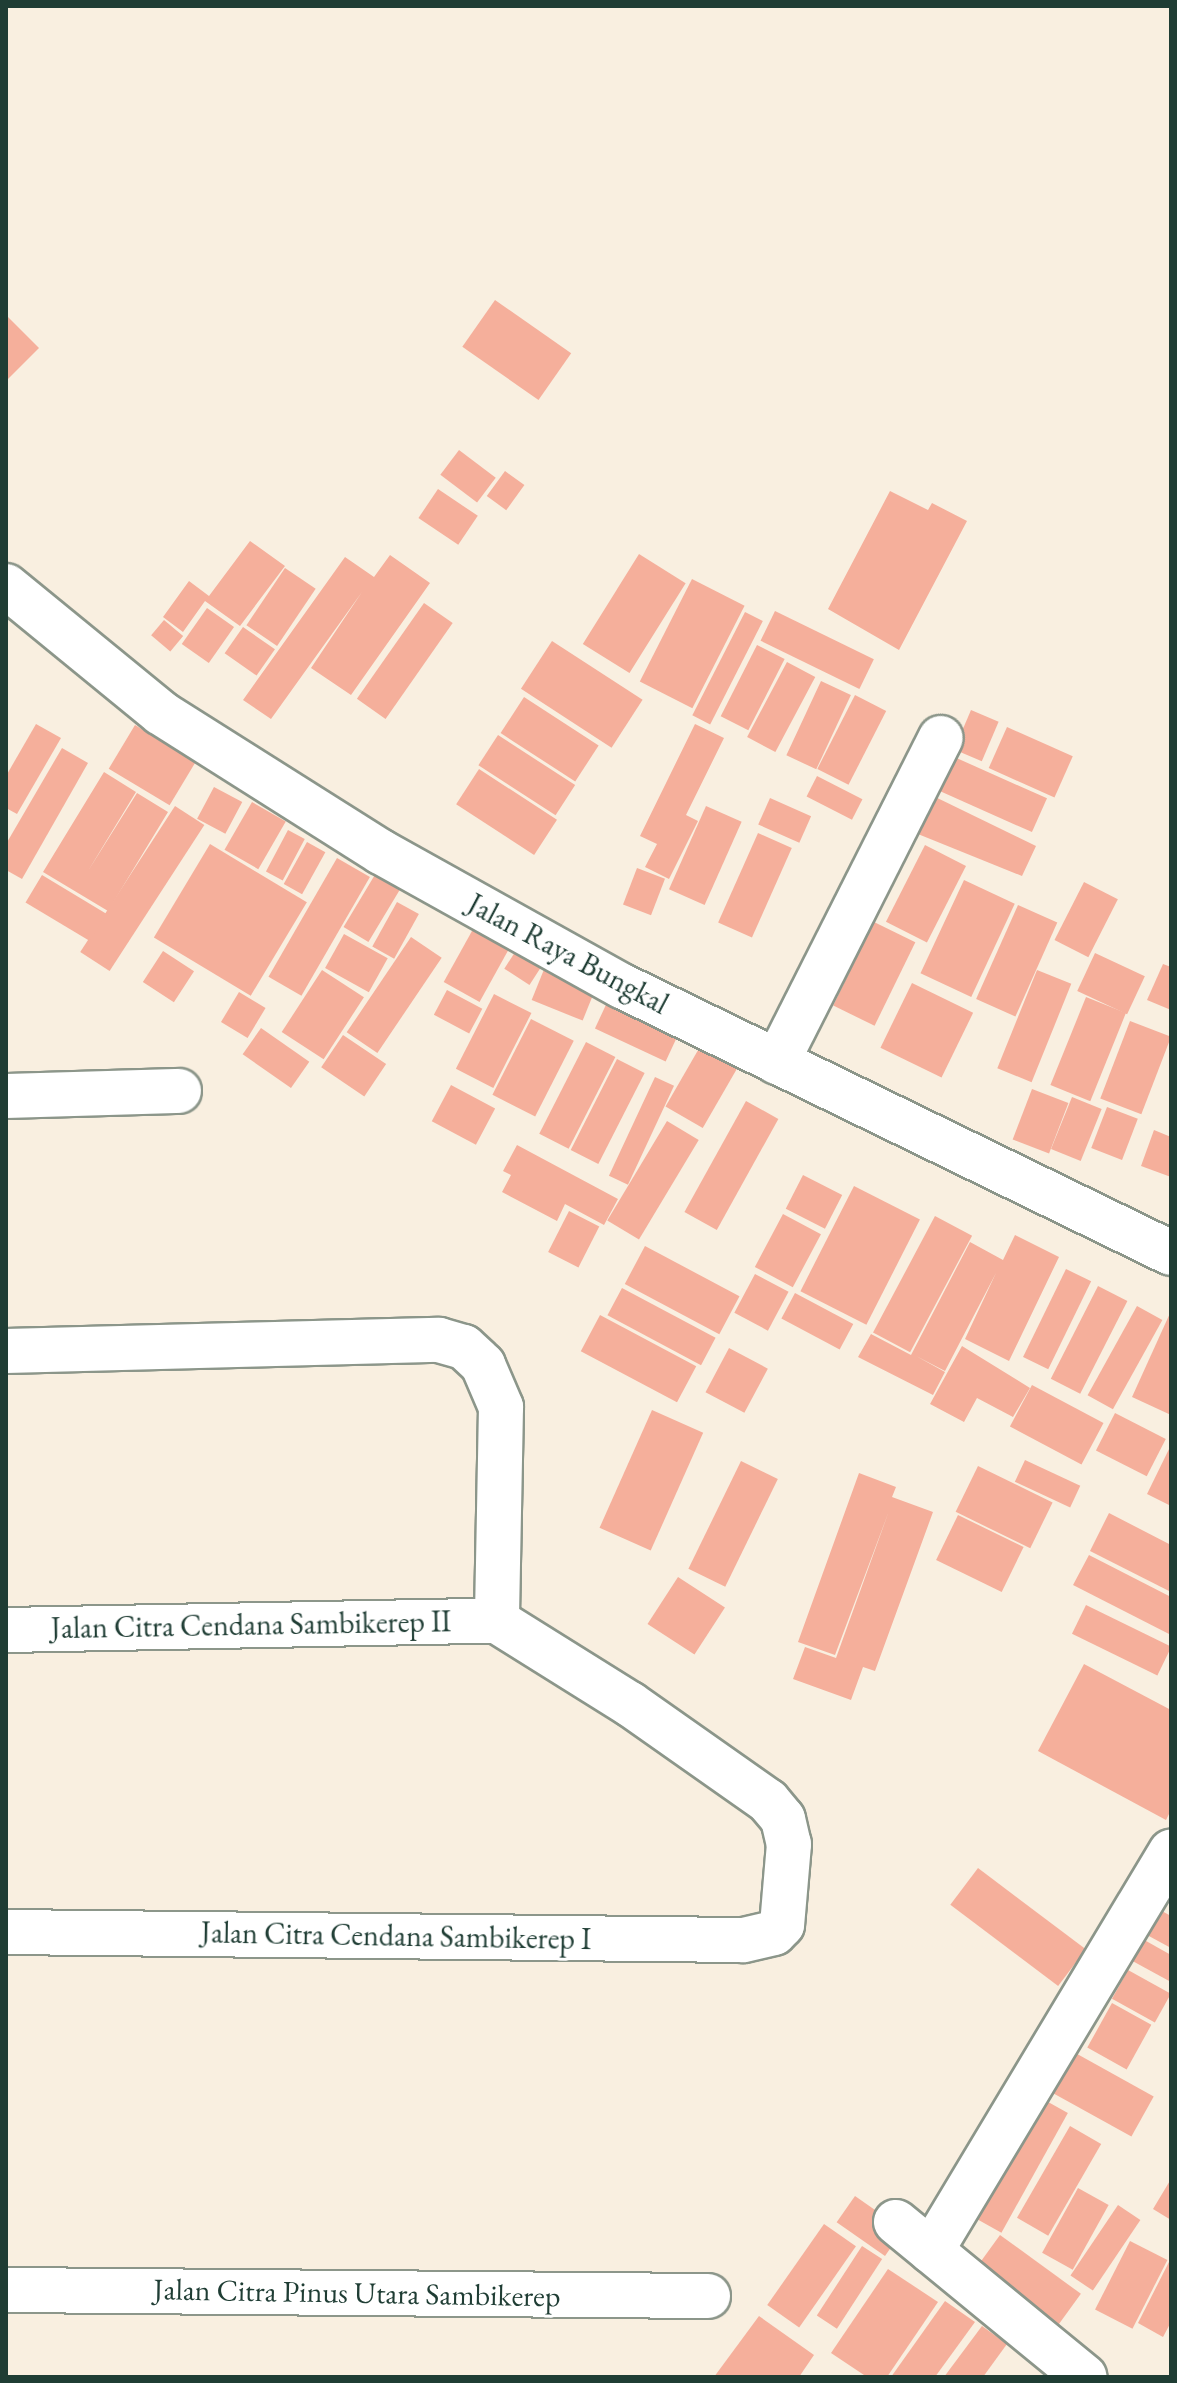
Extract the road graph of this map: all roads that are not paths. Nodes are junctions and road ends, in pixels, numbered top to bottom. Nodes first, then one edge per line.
1 (6, 586) edge
2 (941, 738) dead end
3 (777, 1062) junction
4 (179, 1091) dead end
5 (6, 1096) edge
6 (1171, 1253) edge
7 (6, 1351) edge
8 (497, 1621) junction
9 (6, 1630) edge
10 (1171, 1852) edge
11 (6, 1932) edge
12 (896, 2222) dead end
13 (931, 2251) junction
14 (6, 2290) edge
15 (708, 2296) dead end
16 (1079, 2376) edge

1 - 3 street, Jalan Raya Bungkal
2 - 3 street
3 - 6 street, Jalan Raya Bungkal
4 - 5 street
7 - 8 street
8 - 9 street, Jalan Citra Cendana Sambikerep II
8 - 11 street, Jalan Citra Cendana Sambikerep I
10 - 13 street
12 - 13 street
13 - 16 street
14 - 15 street, Jalan Citra Pinus Utara Sambikerep

